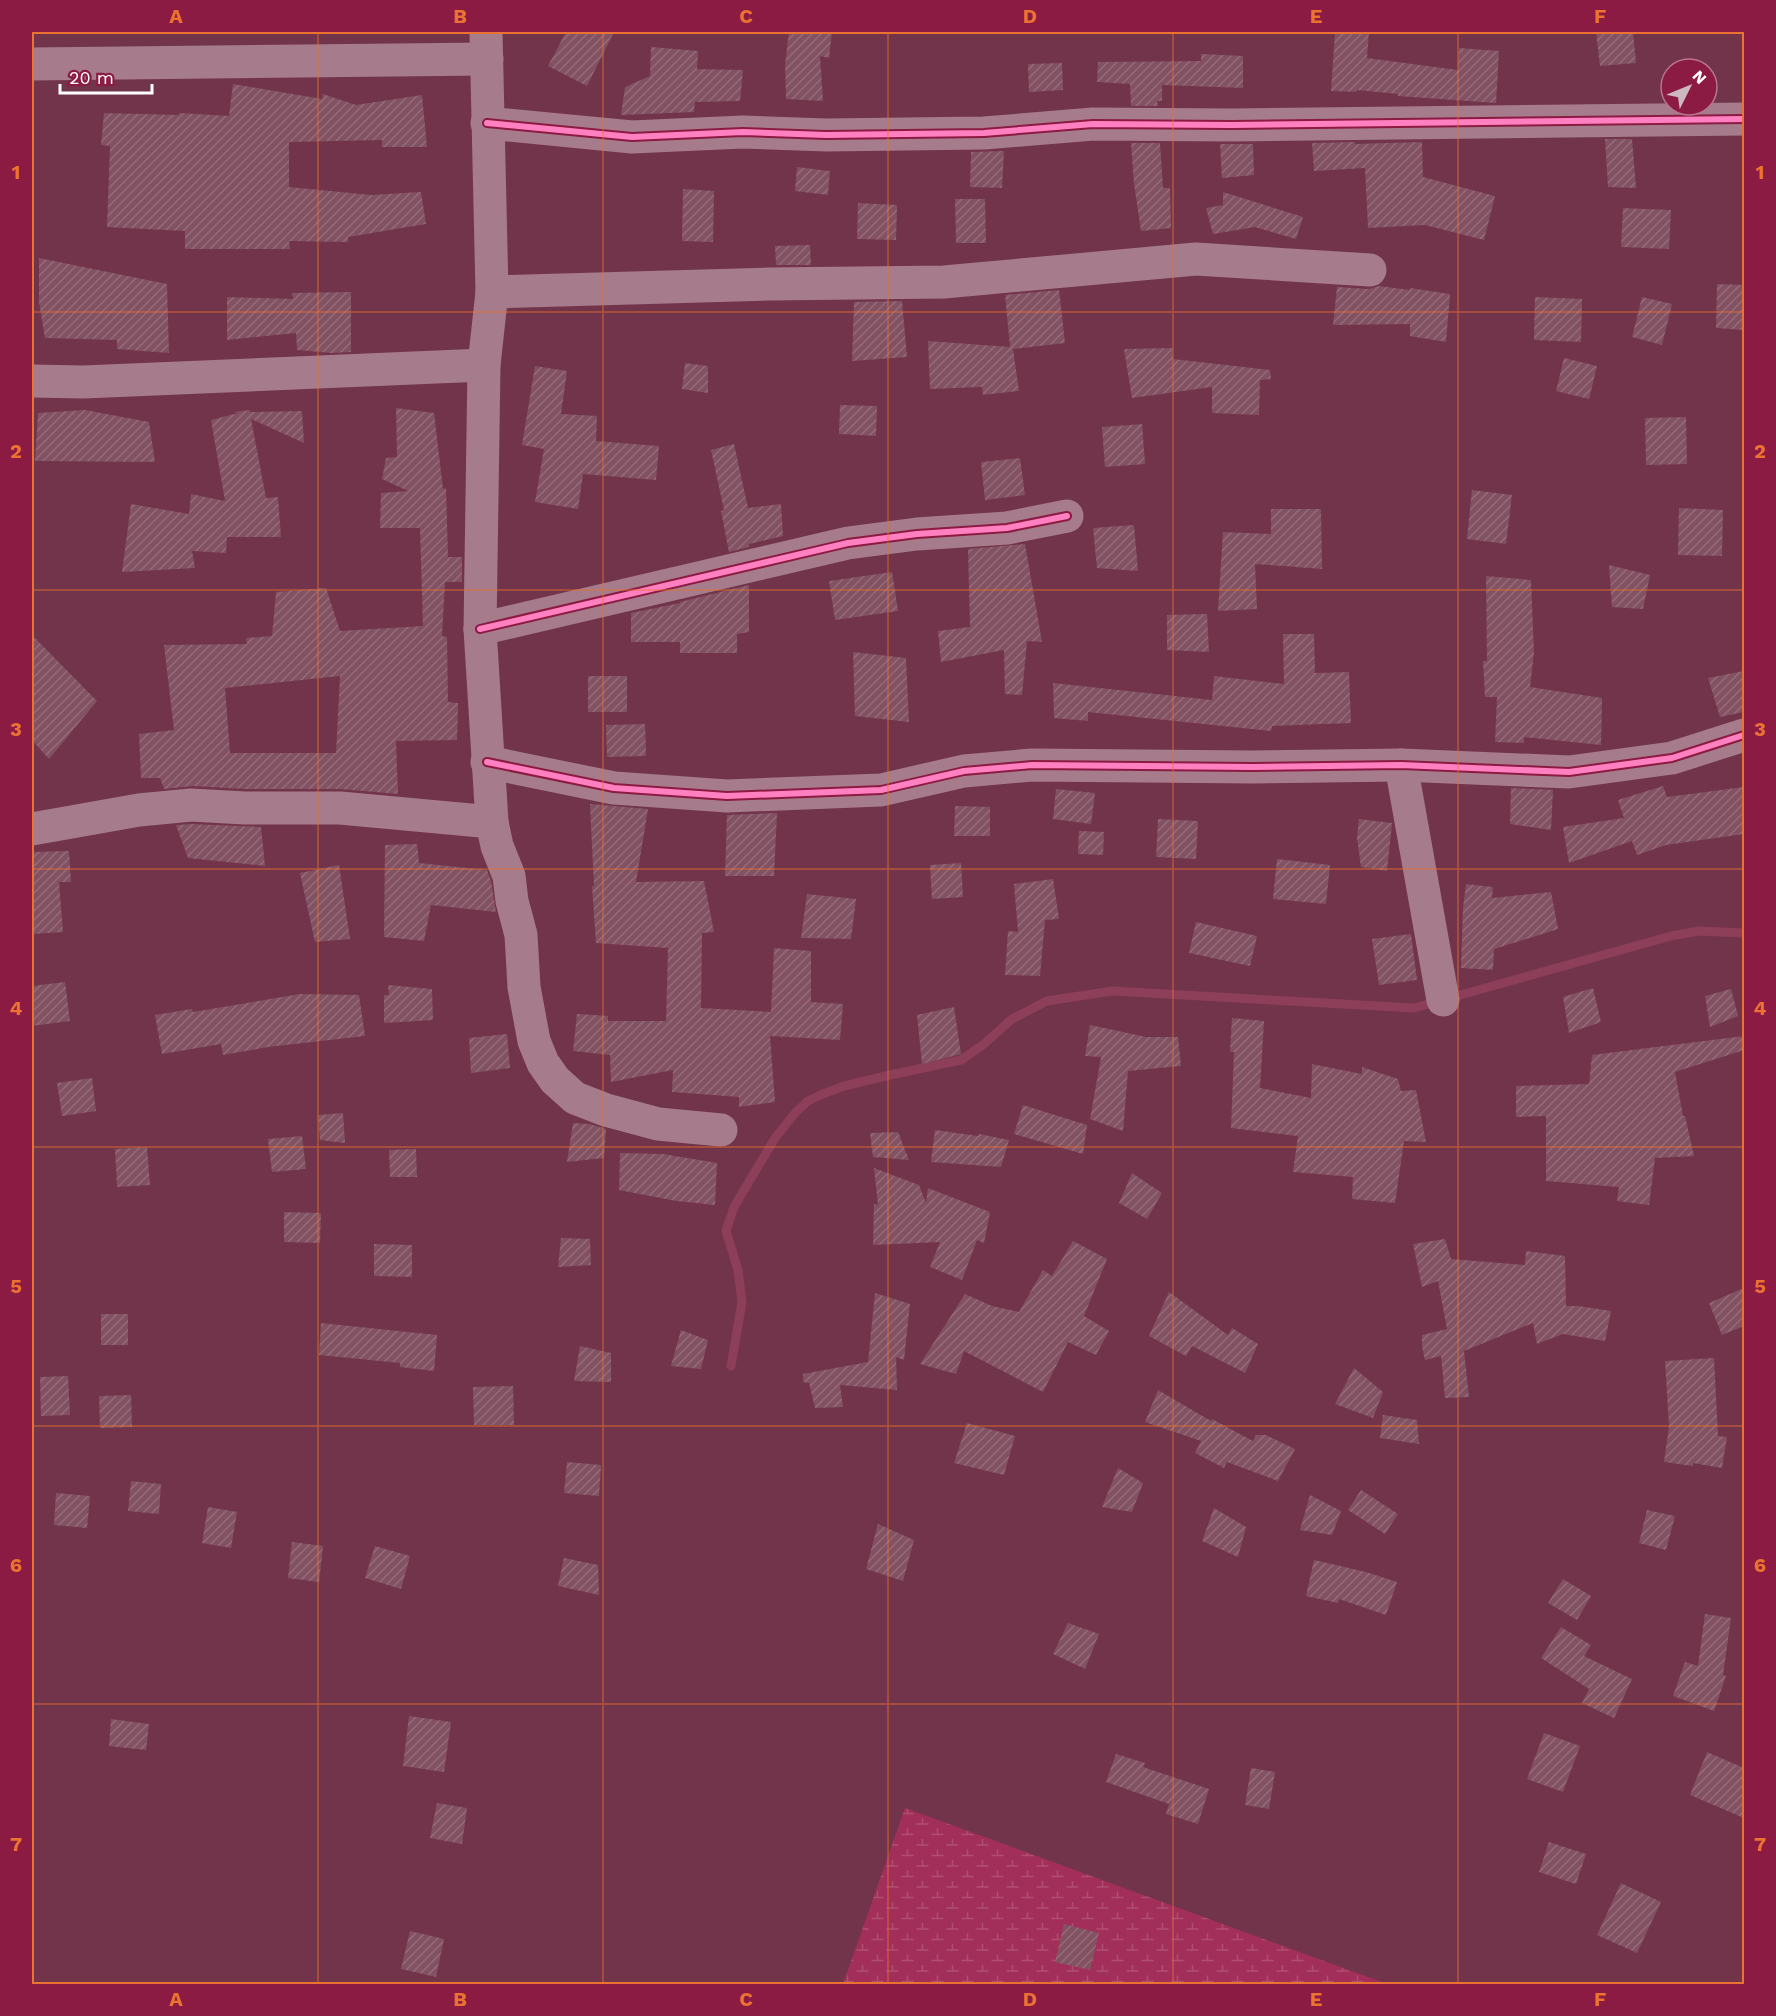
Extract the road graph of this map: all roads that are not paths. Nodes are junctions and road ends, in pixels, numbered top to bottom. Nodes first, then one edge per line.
1 (486, 45) edge
2 (32, 63) edge
3 (1744, 119) edge
4 (487, 123) junction
5 (1370, 270) dead end
6 (492, 292) junction
7 (484, 365) junction
8 (32, 381) edge
9 (1067, 516) dead end
10 (480, 629) junction
11 (1744, 735) edge
12 (487, 762) junction
13 (1401, 765) junction
14 (492, 822) junction
15 (32, 829) edge
16 (1443, 1000) dead end
17 (721, 1130) dead end

1 - 2 street
1 - 4 street
3 - 4 street
4 - 6 street
5 - 6 street
6 - 7 street
7 - 8 street
7 - 10 street
9 - 10 street
10 - 12 street
11 - 13 street
12 - 13 street
12 - 14 street
13 - 16 street
14 - 15 street
14 - 17 street

